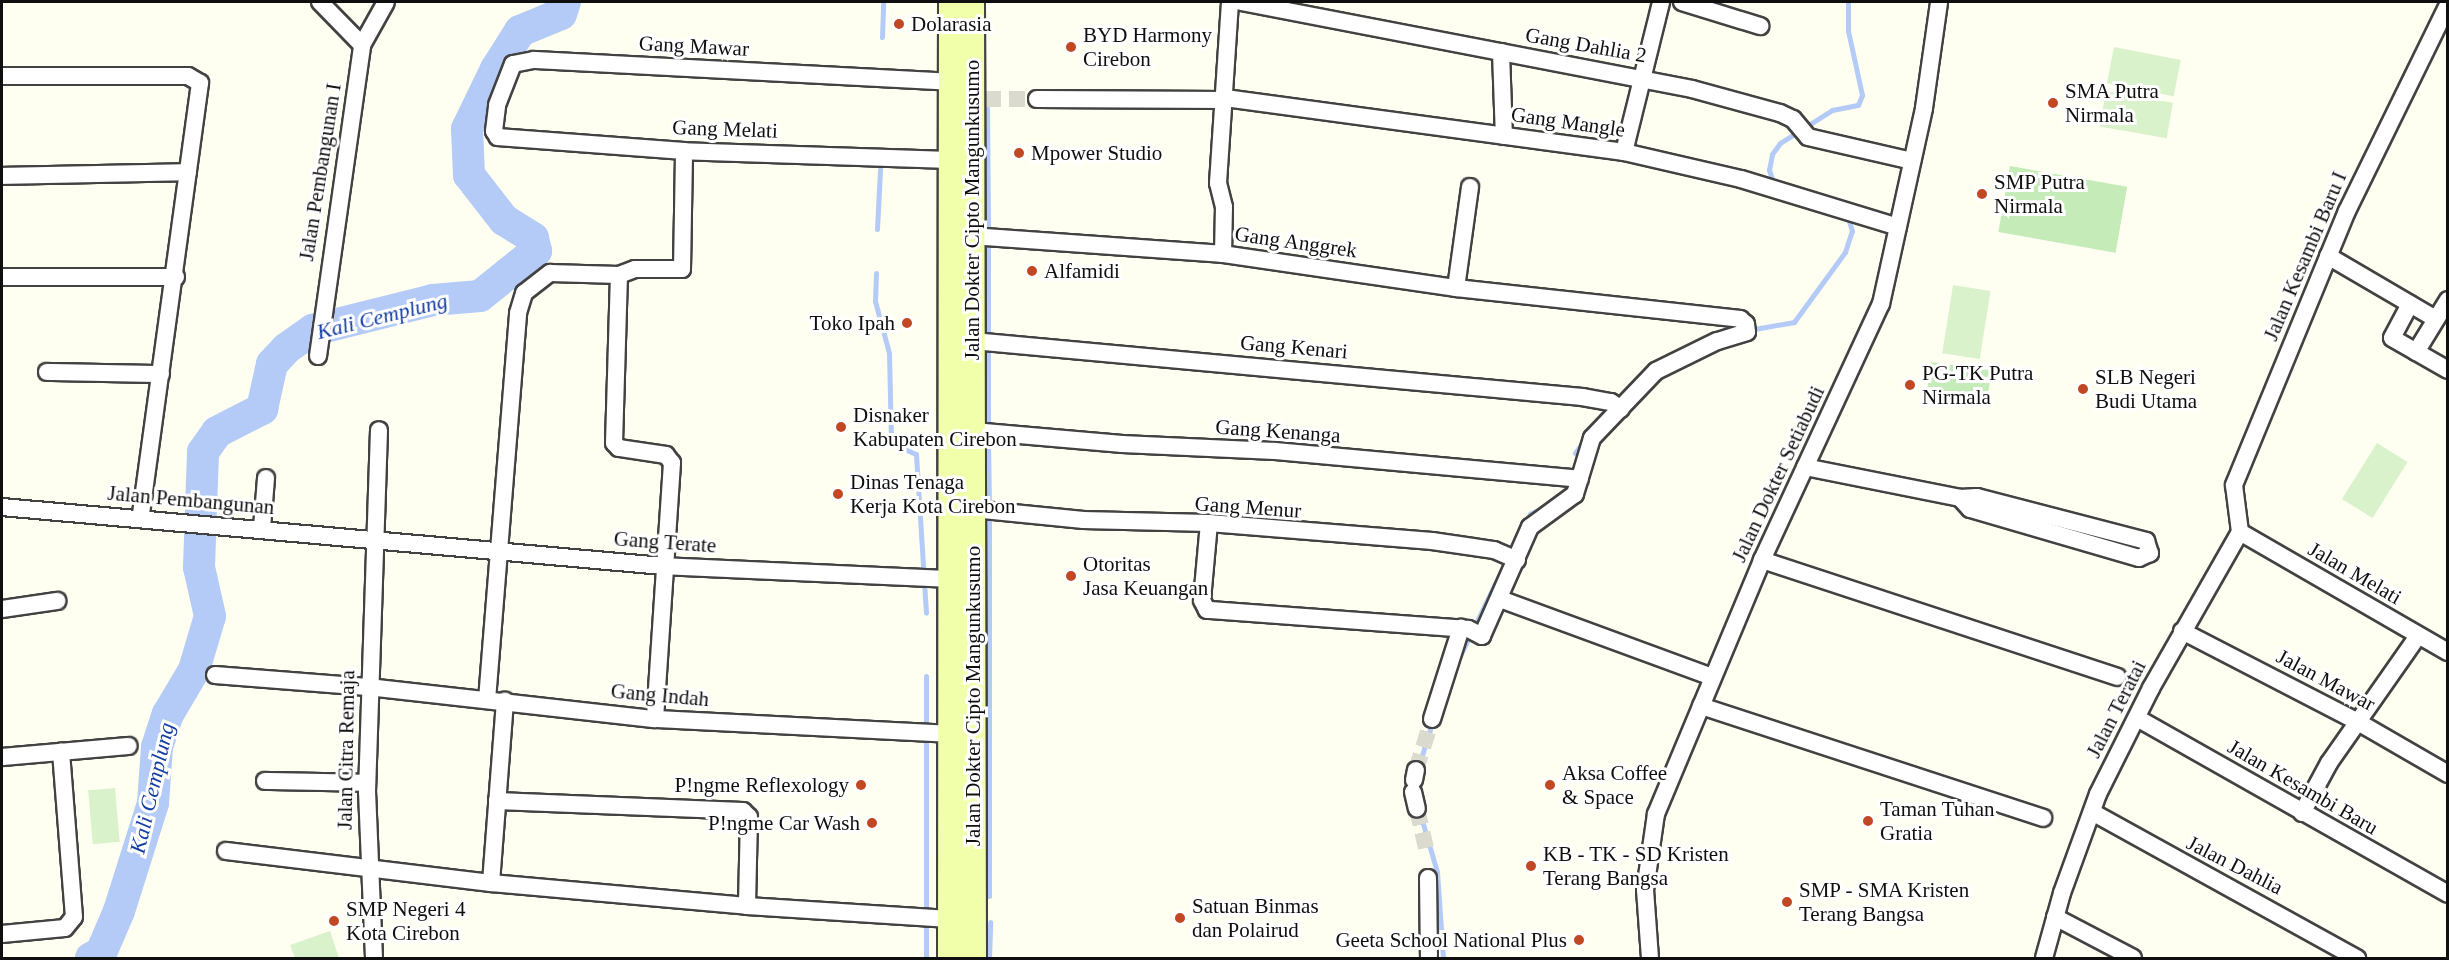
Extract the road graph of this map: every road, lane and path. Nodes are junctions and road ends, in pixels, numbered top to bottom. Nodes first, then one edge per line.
1 (320, 2) edge
2 (386, 2) edge
3 (951, 2) edge
4 (972, 2) edge
5 (1230, 2) edge
6 (1241, 2) edge
7 (1661, 2) edge
8 (1682, 2) edge
9 (1939, 2) edge
10 (2448, 5) edge
11 (1760, 26) dead end
12 (362, 45) junction
13 (1501, 52) junction
14 (2, 76) edge
15 (1641, 77) junction
16 (951, 82) junction
17 (1036, 99) tunnel mouth
18 (1225, 99) junction
19 (498, 136) joint
20 (1504, 136) junction
21 (684, 151) junction
22 (1624, 152) junction
23 (950, 160) junction
24 (1912, 161) junction
25 (188, 172) junction
26 (2, 176) edge
27 (1470, 188) dead end
28 (961, 208) junction
29 (1898, 227) junction
30 (972, 236) junction
31 (1222, 254) junction
32 (2328, 256) junction
33 (619, 275) junction
34 (2, 277) edge
35 (176, 277) junction
36 (1456, 288) junction
37 (2448, 300) edge
38 (2410, 304) junction
39 (2436, 320) junction
40 (973, 341) junction
41 (2416, 352) junction
42 (318, 356) dead end
43 (2448, 370) edge
44 (47, 372) dead end
45 (161, 374) junction
46 (1617, 406) junction
47 (379, 429) dead end
48 (973, 431) junction
49 (1805, 467) junction
50 (266, 478) dead end
51 (1580, 479) junction
52 (1960, 498) junction
53 (2, 507) edge
54 (973, 509) junction
55 (140, 519) junction
56 (1209, 523) junction
57 (262, 528) junction
58 (2240, 532) junction
59 (376, 542) junction
60 (498, 550) junction
61 (1512, 558) junction
62 (1762, 560) junction
63 (663, 566) junction
64 (934, 579) junction
65 (1500, 599) junction
66 (57, 601) dead end
67 (2, 609) edge
68 (1470, 631) junction
69 (2182, 631) junction
70 (2418, 636) junction
71 (2448, 652) edge
72 (215, 675) dead end
73 (1712, 676) junction
74 (2117, 677) dead end
75 (368, 687) junction
76 (487, 700) junction
77 (505, 701) junction
78 (1701, 706) junction
79 (655, 718) junction
80 (2137, 718) junction
81 (1432, 719) tunnel mouth
82 (2358, 722) junction
83 (936, 733) junction
84 (129, 746) dead end
85 (61, 752) junction
86 (2, 757) edge
87 (2448, 774) edge
88 (265, 781) dead end
89 (1414, 781) tunnel mouth
90 (367, 783) junction
91 (497, 801) junction
92 (1417, 809) tunnel mouth
93 (2092, 812) junction
94 (2302, 813) junction
95 (2043, 818) dead end
96 (226, 851) dead end
97 (368, 869) junction
98 (1428, 878) dead end
99 (491, 883) junction
100 (2448, 894) edge
101 (747, 906) junction
102 (2055, 917) junction
103 (944, 919) junction
104 (2, 934) edge
105 (374, 958) edge
106 (950, 958) edge
107 (974, 958) edge
108 (1429, 958) edge
109 (1650, 958) edge
110 (2044, 958) edge
111 (2133, 958) edge
112 (2357, 958) edge

1 - 12 street
2 - 12 street, Jalan Pembangunan I
3 - 16 main road, Jalan Dokter Cipto Mangunkusumo
4 - 28 main road, Jalan Dokter Cipto Mangunkusumo
5 - 18 street
6 - 13 street, Gang Dahlia 2
7 - 15 street
8 - 11 street
9 - 24 street, Jalan Dokter Setiabudi
10 - 32 street, Jalan Kesambi Baru I
12 - 42 street, Jalan Pembangunan I
13 - 15 street, Gang Dahlia 2
13 - 20 street
14 - 25 street
15 - 22 street
15 - 24 street, Gang Dahlia 2
16 - 19 street, Gang Mawar
16 - 23 main road, Jalan Dokter Cipto Mangunkusumo
17 - 18 street, Gang Mangle
18 - 20 street, Gang Mangle
18 - 31 street
19 - 21 street, Gang Melati
20 - 22 street, Gang Mangle
21 - 23 street, Gang Melati
21 - 33 street
22 - 29 street, Gang Mangle
23 - 28 main road, Jalan Dokter Cipto Mangunkusumo
24 - 29 street, Jalan Dokter Setiabudi
25 - 26 street
25 - 35 street
27 - 36 street
28 - 30 main road, Jalan Dokter Cipto Mangunkusumo
28 - 64 main road, Jalan Dokter Cipto Mangunkusumo
29 - 49 street, Jalan Dokter Setiabudi
30 - 31 street, Gang Anggrek
30 - 40 main road, Jalan Dokter Cipto Mangunkusumo
31 - 36 street, Gang Anggrek
32 - 38 street
32 - 58 street, Jalan Kesambi Baru I
33 - 60 street
33 - 63 street
34 - 35 street
35 - 45 street
36 - 46 street, Gang Anggrek
37 - 39 street
38 - 39 street
38 - 41 street
39 - 41 street
40 - 46 street, Gang Kenari
40 - 48 main road, Jalan Dokter Cipto Mangunkusumo
41 - 43 street
44 - 45 street
45 - 55 street
46 - 51 street
47 - 59 street, Jalan Citra Remaja
48 - 51 street, Gang Kenanga
48 - 54 main road, Jalan Dokter Cipto Mangunkusumo
49 - 52 street
49 - 62 street, Jalan Dokter Setiabudi
50 - 57 street
51 - 61 street
52 - 52 street
53 - 55 street, Jalan Pembangunan
54 - 56 street, Gang Menur
54 - 107 main road, Jalan Dokter Cipto Mangunkusumo
55 - 57 street, Jalan Pembangunan
56 - 61 street, Gang Menur
56 - 68 street
57 - 59 street, Jalan Pembangunan
58 - 69 street, Jalan Teratai
58 - 70 street, Jalan Melati
59 - 60 street, Gang Terate
59 - 75 street, Jalan Citra Remaja
60 - 63 street, Gang Terate
60 - 76 street
61 - 65 street
62 - 73 street, Jalan Dokter Setiabudi
62 - 74 street
63 - 64 street, Gang Terate
63 - 79 street
64 - 83 main road, Jalan Dokter Cipto Mangunkusumo
65 - 68 street
65 - 73 street
66 - 67 street
68 - 81 street
69 - 80 street, Jalan Teratai
69 - 82 street, Jalan Mawar
70 - 71 street, Jalan Melati
70 - 82 street
72 - 75 street, Gang Indah
73 - 78 street, Jalan Dokter Setiabudi
75 - 76 street, Gang Indah
75 - 90 street, Jalan Citra Remaja
76 - 77 street, Gang Indah
77 - 79 street, Gang Indah
77 - 91 street
78 - 95 street
78 - 109 street, Jalan Dokter Setiabudi
79 - 83 street, Gang Indah
80 - 93 street, Jalan Teratai
80 - 94 street, Jalan Kesambi Baru
82 - 87 street, Jalan Mawar
82 - 94 street
83 - 103 main road, Jalan Dokter Cipto Mangunkusumo
84 - 85 street
85 - 86 street
85 - 104 street
88 - 90 street
89 - 92 street
90 - 97 street, Jalan Citra Remaja
91 - 99 street
91 - 101 street
93 - 102 street, Jalan Teratai
93 - 112 street, Jalan Dahlia
94 - 100 street, Jalan Kesambi Baru
96 - 97 street
97 - 99 street
97 - 105 street, Jalan Citra Remaja
98 - 108 street
99 - 101 street
101 - 103 street
102 - 110 street, Jalan Teratai
102 - 111 street
103 - 106 main road, Jalan Dokter Cipto Mangunkusumo

